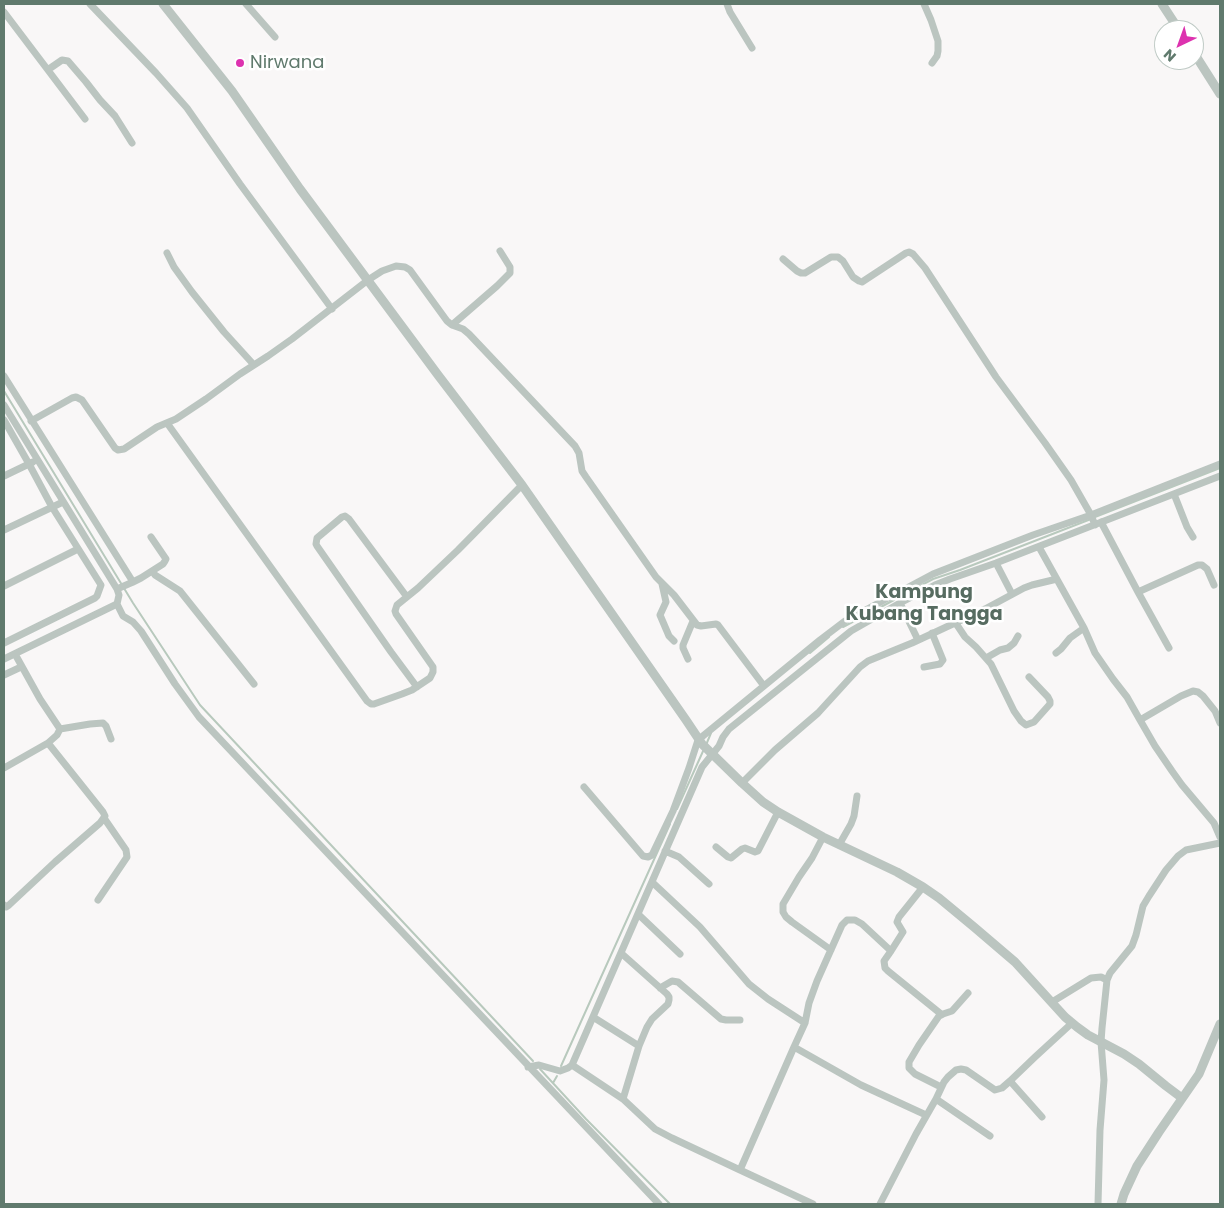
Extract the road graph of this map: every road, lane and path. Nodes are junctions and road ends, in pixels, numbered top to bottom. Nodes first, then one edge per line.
1 (90, 4) edge
2 (163, 4) edge
3 (246, 4) edge
4 (727, 4) edge
5 (924, 4) edge
6 (1162, 4) edge
7 (4, 12) edge
8 (1172, 20) edge
9 (275, 36) dead end
10 (752, 48) dead end
11 (932, 64) dead end
12 (48, 69) junction
13 (1204, 69) edge
14 (1220, 94) edge
15 (85, 119) dead end
16 (132, 143) dead end
17 (500, 251) dead end
18 (167, 253) dead end
19 (783, 259) dead end
20 (368, 280) junction
21 (332, 308) junction
22 (452, 325) junction
23 (254, 365) junction
24 (4, 376) edge
25 (4, 405) edge
26 (4, 420) edge
27 (31, 421) junction
28 (167, 423) junction
29 (37, 460) junction
30 (29, 464) junction
31 (1219, 467) edge
32 (4, 476) edge
33 (1220, 476) edge
34 (522, 485) junction
35 (1174, 494) junction
36 (63, 502) junction
37 (52, 507) junction
38 (1095, 520) junction
39 (4, 530) edge
40 (151, 537) dead end
41 (1193, 537) dead end
42 (1039, 547) junction
43 (78, 549) junction
44 (996, 563) junction
45 (152, 571) junction
46 (942, 577) junction
47 (1057, 580) junction
48 (662, 583) junction
49 (1214, 585) dead end
50 (4, 586) edge
51 (125, 586) junction
52 (1138, 592) junction
53 (1012, 594) junction
54 (407, 597) junction
55 (900, 603) junction
56 (117, 604) junction
57 (693, 621) junction
58 (955, 622) junction
59 (1084, 628) junction
60 (932, 633) junction
61 (1018, 636) dead end
62 (918, 640) junction
63 (674, 641) dead end
64 (4, 643) edge
65 (1170, 648) dead end
66 (1056, 653) dead end
67 (15, 654) junction
68 (986, 658) junction
69 (4, 659) edge
70 (688, 659) dead end
71 (21, 667) junction
72 (924, 667) dead end
73 (4, 674) edge
74 (1029, 677) dead end
75 (254, 684) dead end
76 (764, 686) junction
77 (417, 687) junction
78 (1140, 720) junction
79 (1220, 723) edge
80 (60, 729) junction
81 (111, 739) dead end
82 (700, 742) junction
83 (48, 743) junction
84 (711, 753) junction
85 (4, 768) edge
86 (742, 783) junction
87 (584, 787) dead end
88 (857, 796) dead end
89 (778, 812) junction
90 (104, 818) junction
91 (823, 837) junction
92 (1220, 837) edge
93 (1220, 843) edge
94 (839, 845) junction
95 (716, 847) dead end
96 (666, 851) junction
97 (652, 882) junction
98 (709, 884) dead end
99 (923, 887) junction
100 (98, 900) dead end
101 (4, 905) edge
102 (638, 914) junction
103 (832, 950) junction
104 (891, 951) junction
105 (621, 954) junction
106 (680, 954) dead end
107 (1107, 980) junction
108 (660, 988) junction
109 (968, 993) dead end
110 (1052, 1002) junction
111 (941, 1014) junction
112 (593, 1017) junction
113 (740, 1020) dead end
114 (805, 1023) junction
115 (1072, 1023) junction
116 (1220, 1024) edge
117 (1101, 1042) junction
118 (639, 1046) junction
119 (794, 1048) junction
120 (572, 1065) junction
121 (528, 1067) junction
122 (1010, 1081) junction
123 (941, 1087) junction
124 (1182, 1098) junction
125 (622, 1099) junction
126 (936, 1099) junction
127 (926, 1115) junction
128 (1042, 1117) dead end
129 (990, 1136) dead end
130 (740, 1170) junction
131 (658, 1204) edge
132 (813, 1204) edge
133 (880, 1204) edge
134 (1098, 1204) edge
135 (1121, 1204) edge

1 - 21 street
2 - 20 street
3 - 9 street
4 - 10 street
5 - 11 street
6 - 8 street
7 - 12 street
12 - 15 street
12 - 16 street
13 - 14 street
17 - 22 street
18 - 23 street
19 - 38 street
20 - 21 street
20 - 22 street
20 - 34 street
21 - 23 street
22 - 48 street
23 - 28 street
24 - 27 street
25 - 29 street
26 - 30 street
27 - 28 street
27 - 51 street
28 - 77 street
29 - 30 street
29 - 36 street
30 - 32 street
30 - 37 street
31 - 38 street
33 - 35 street
34 - 54 street
34 - 82 street
35 - 38 street
35 - 41 street
36 - 37 street
36 - 51 street
37 - 39 street
37 - 43 street
38 - 42 street
38 - 46 street
38 - 52 street
40 - 45 street
42 - 44 street
42 - 47 street
43 - 50 street
43 - 64 street
44 - 46 street
44 - 53 street
45 - 51 street
45 - 75 street
46 - 55 street
46 - 76 street
47 - 53 street
47 - 59 street
48 - 57 street
48 - 63 street
49 - 52 street
51 - 56 street
52 - 65 street
53 - 58 street
54 - 77 street
54 - 77 street
55 - 62 street
55 - 84 street
56 - 67 street
56 - 121 street
57 - 70 street
57 - 76 street
58 - 60 street
58 - 68 street
59 - 66 street
59 - 78 street
60 - 62 street
60 - 72 street
61 - 68 street
62 - 86 street
67 - 69 street
67 - 71 street
68 - 74 street
71 - 73 street
71 - 80 street
76 - 82 street
78 - 79 street
78 - 92 street
80 - 81 street
80 - 83 street
82 - 84 street
82 - 87 street
83 - 85 street
83 - 90 street
84 - 86 street
84 - 96 street
86 - 89 street
88 - 94 street
89 - 91 street
89 - 95 street
90 - 100 street
90 - 101 street
91 - 94 street
91 - 103 street
93 - 107 street
94 - 99 street
96 - 97 street
96 - 98 street
97 - 102 street
97 - 114 street
99 - 104 street
99 - 110 street
102 - 105 street
102 - 106 street
103 - 104 street
103 - 114 street
104 - 111 street
105 - 108 street
105 - 112 street
107 - 110 street
107 - 117 street
108 - 113 street
108 - 118 street
109 - 111 street
110 - 115 street
111 - 123 street
112 - 118 street
112 - 120 street
114 - 119 street
115 - 117 street
115 - 122 street
116 - 124 street
117 - 124 street
117 - 134 street
118 - 125 street
119 - 127 street
119 - 130 street
120 - 121 street
120 - 125 street
121 - 131 street
122 - 123 street
122 - 128 street
123 - 126 street
124 - 135 street
125 - 130 street
126 - 127 street
126 - 129 street
127 - 133 street
130 - 132 street

